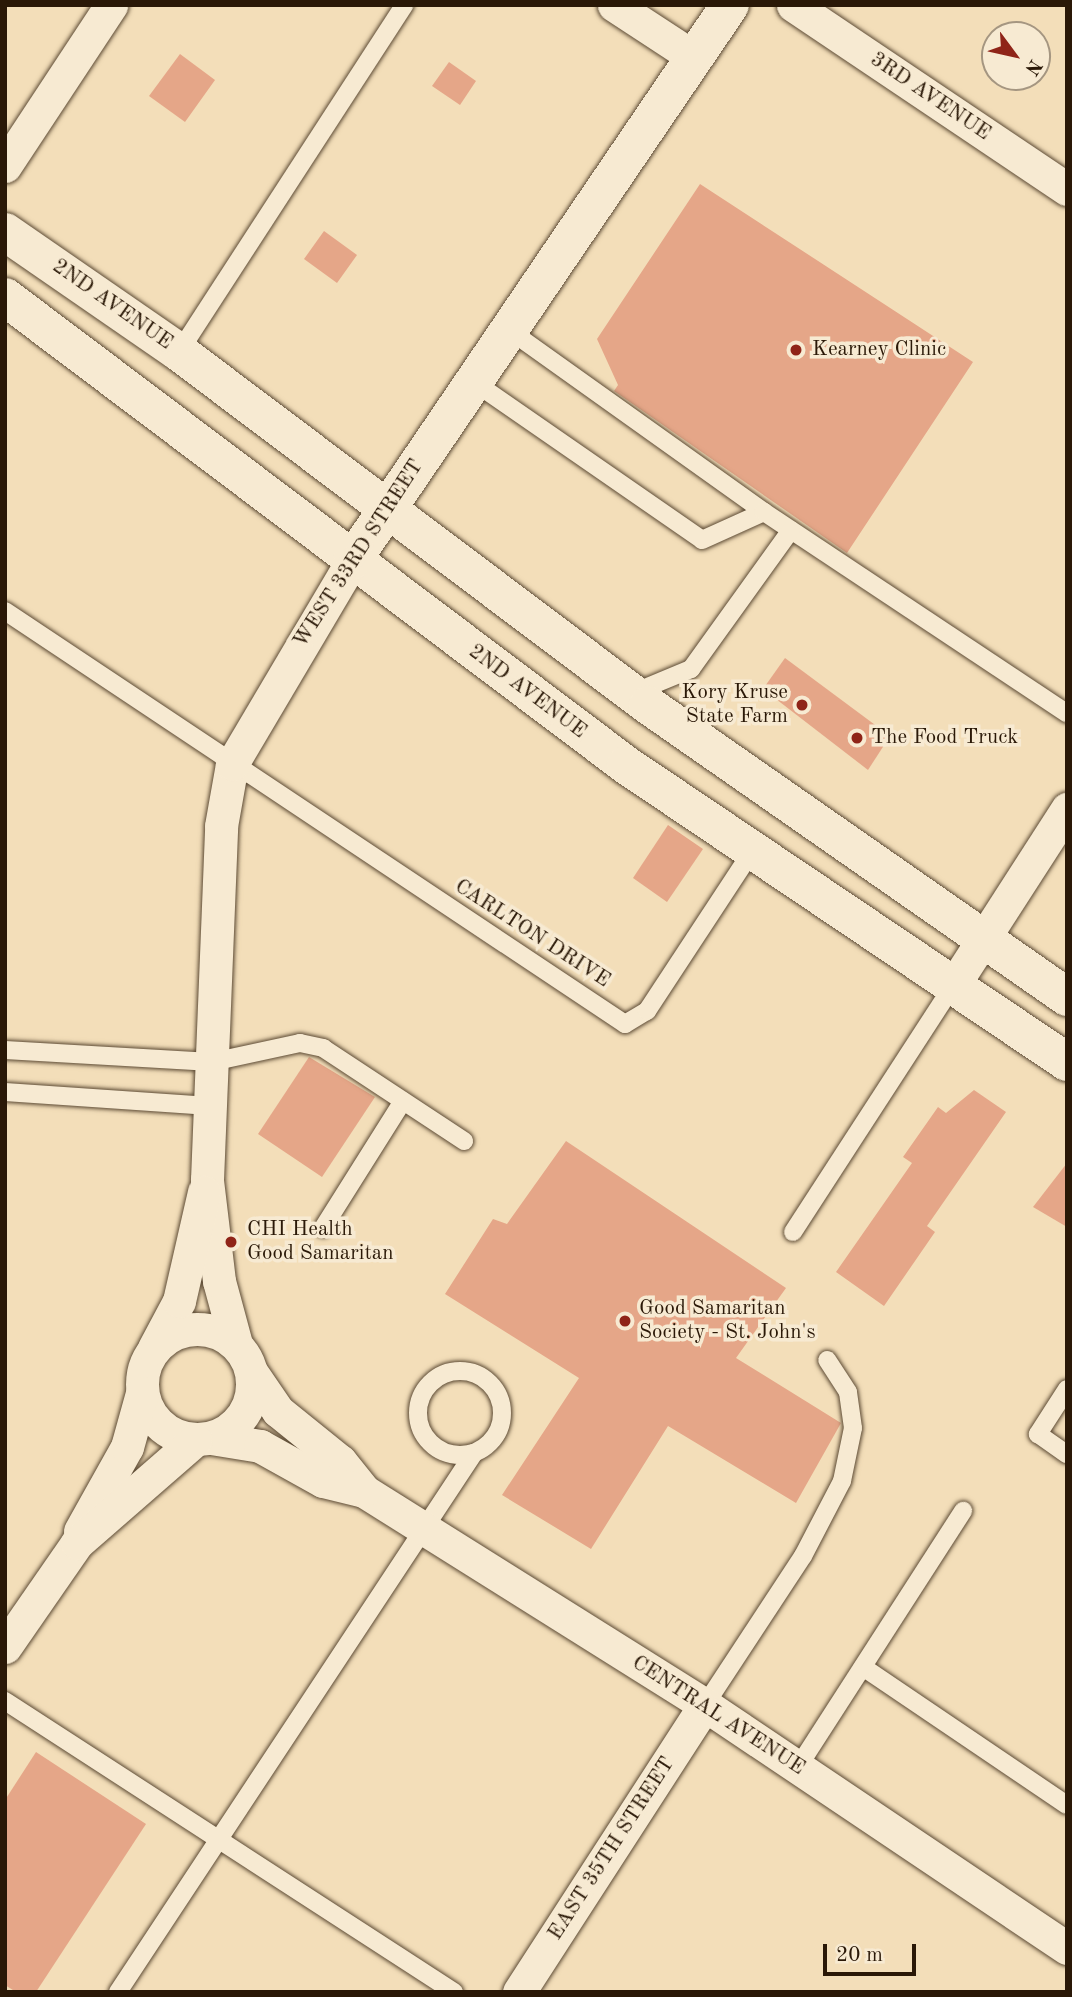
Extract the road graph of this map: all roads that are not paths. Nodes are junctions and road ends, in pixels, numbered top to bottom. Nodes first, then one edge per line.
1 (111, 5) edge
2 (404, 5) edge
3 (614, 5) edge
4 (730, 5) edge
5 (793, 5) edge
6 (695, 58) junction
7 (5, 166) edge
8 (1067, 189) edge
9 (5, 232) edge
10 (5, 296) edge
11 (509, 330) junction
12 (180, 352) junction
13 (474, 382) junction
14 (386, 511) junction
15 (764, 512) junction
16 (791, 530) junction
17 (352, 561) junction
18 (5, 611) edge
19 (632, 693) junction
20 (1067, 713) edge
21 (232, 764) junction
22 (1067, 809) edge
23 (752, 851) junction
24 (982, 940) junction
25 (953, 986) junction
26 (1067, 997) edge
27 (5, 1050) edge
28 (212, 1062) junction
29 (1067, 1062) edge
30 (5, 1092) edge
31 (403, 1101) junction
32 (210, 1106) junction
33 (464, 1140) dead end
34 (207, 1180) junction
35 (323, 1228) dead end
36 (793, 1231) dead end
37 (236, 1344) junction
38 (153, 1348) junction
39 (827, 1360) dead end
40 (252, 1373) junction
41 (1067, 1389) edge
42 (142, 1392) junction
43 (203, 1439) junction
44 (474, 1453) junction
45 (1067, 1454) edge
46 (364, 1490) junction
47 (963, 1511) dead end
48 (423, 1529) junction
49 (77, 1543) junction
50 (5, 1647) edge
51 (863, 1667) junction
52 (5, 1701) edge
53 (705, 1705) junction
54 (798, 1767) junction
55 (1067, 1805) edge
56 (220, 1840) junction
57 (1067, 1948) edge
58 (118, 1992) edge
59 (454, 1992) edge
60 (519, 1992) edge

1 - 7 street
2 - 12 lane
3 - 6 street
4 - 6 main road, WEST 33RD STREET
5 - 8 street, 3RD AVENUE
6 - 11 main road, WEST 33RD STREET
9 - 12 main road, 2ND AVENUE
10 - 17 main road, 2ND AVENUE
11 - 13 main road, WEST 33RD STREET
11 - 15 lane
12 - 14 main road, 2ND AVENUE
13 - 14 main road, WEST 33RD STREET
13 - 15 lane
14 - 17 main road, WEST 33RD STREET
14 - 19 main road, 2ND AVENUE
15 - 16 lane
16 - 19 lane
16 - 20 lane
17 - 21 street, WEST 33RD STREET
17 - 23 main road, 2ND AVENUE
18 - 21 lane
19 - 24 main road, 2ND AVENUE
21 - 23 lane, CARLTON DRIVE
21 - 28 street, WEST 33RD STREET
22 - 24 street
23 - 25 main road, 2ND AVENUE
24 - 25 street
24 - 26 main road, 2ND AVENUE
25 - 29 main road, 2ND AVENUE
25 - 36 lane
27 - 28 lane
28 - 31 lane
28 - 32 street, WEST 33RD STREET
30 - 32 lane
31 - 33 lane
31 - 35 lane
32 - 34 street, WEST 33RD STREET
34 - 37 street, WEST 33RD STREET
34 - 38 street, WEST 33RD STREET
37 - 38 street
37 - 40 street
38 - 42 street
39 - 53 lane
40 - 43 street
40 - 46 street, CENTRAL AVENUE
41 - 45 lane
42 - 43 street
42 - 49 street
43 - 46 street, CENTRAL AVENUE
43 - 49 street
44 - 44 lane
44 - 48 lane
46 - 48 street, CENTRAL AVENUE
47 - 51 lane
48 - 53 street, CENTRAL AVENUE
48 - 56 lane
49 - 50 street
51 - 54 lane
51 - 55 lane
52 - 56 lane
53 - 54 street, CENTRAL AVENUE
53 - 60 street, EAST 35TH STREET
54 - 57 street, CENTRAL AVENUE
56 - 58 lane
56 - 59 lane

